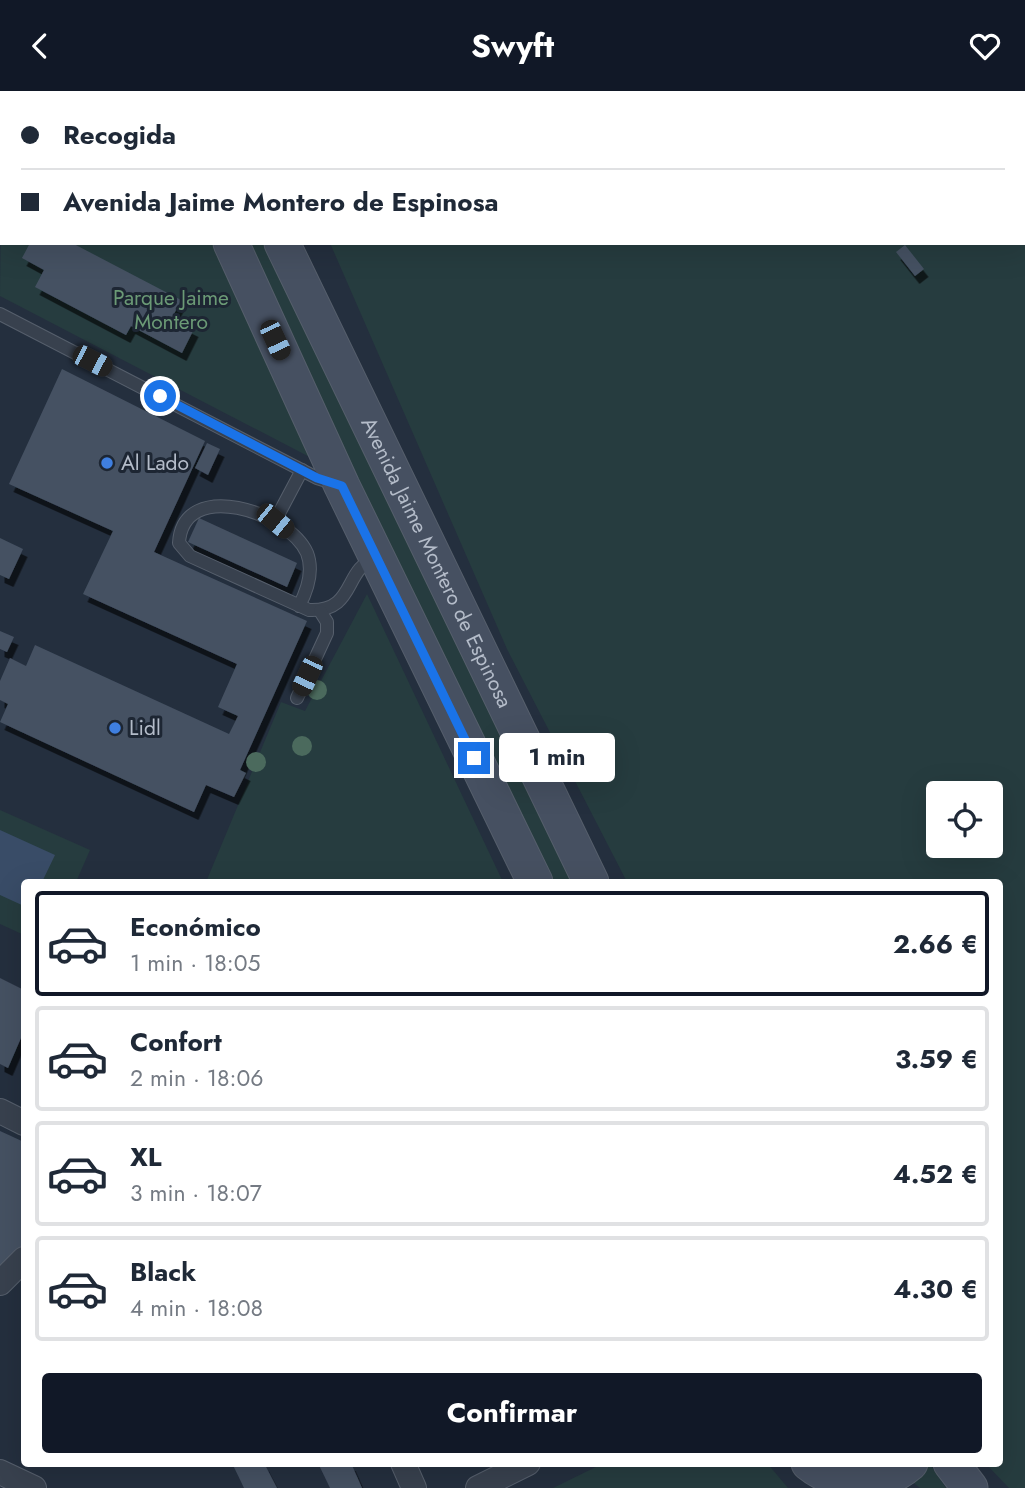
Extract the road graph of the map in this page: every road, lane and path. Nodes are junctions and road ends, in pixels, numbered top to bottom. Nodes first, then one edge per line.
1 (232, 245) edge
2 (283, 245) edge
3 (0, 314) edge
4 (302, 470) junction
5 (342, 486) junction
6 (275, 521) junction
7 (378, 559) junction
8 (299, 606) junction
9 (320, 611) junction
10 (297, 698) dead end
11 (534, 879) edge
12 (590, 879) edge
13 (0, 1111) edge
14 (21, 1122) edge
15 (21, 1262) edge
16 (0, 1283) edge
17 (405, 1467) edge
18 (520, 1467) edge
19 (813, 1467) edge
20 (906, 1467) edge
21 (954, 1467) edge
22 (0, 1472) edge
23 (853, 1485) edge
24 (34, 1488) edge
25 (414, 1488) edge
26 (478, 1488) edge
27 (970, 1488) edge

1 - 5 main road
2 - 12 main road, Avenida Jaime Montero de Espinosa
3 - 4 lane
4 - 5 lane
4 - 6 lane
5 - 7 main road
6 - 8 lane
6 - 8 lane
7 - 9 lane
7 - 11 main road
8 - 9 lane
9 - 10 lane
13 - 14 street
15 - 16 street
17 - 25 street
18 - 26 street
19 - 23 main road
20 - 23 main road
21 - 27 main road
22 - 24 street

